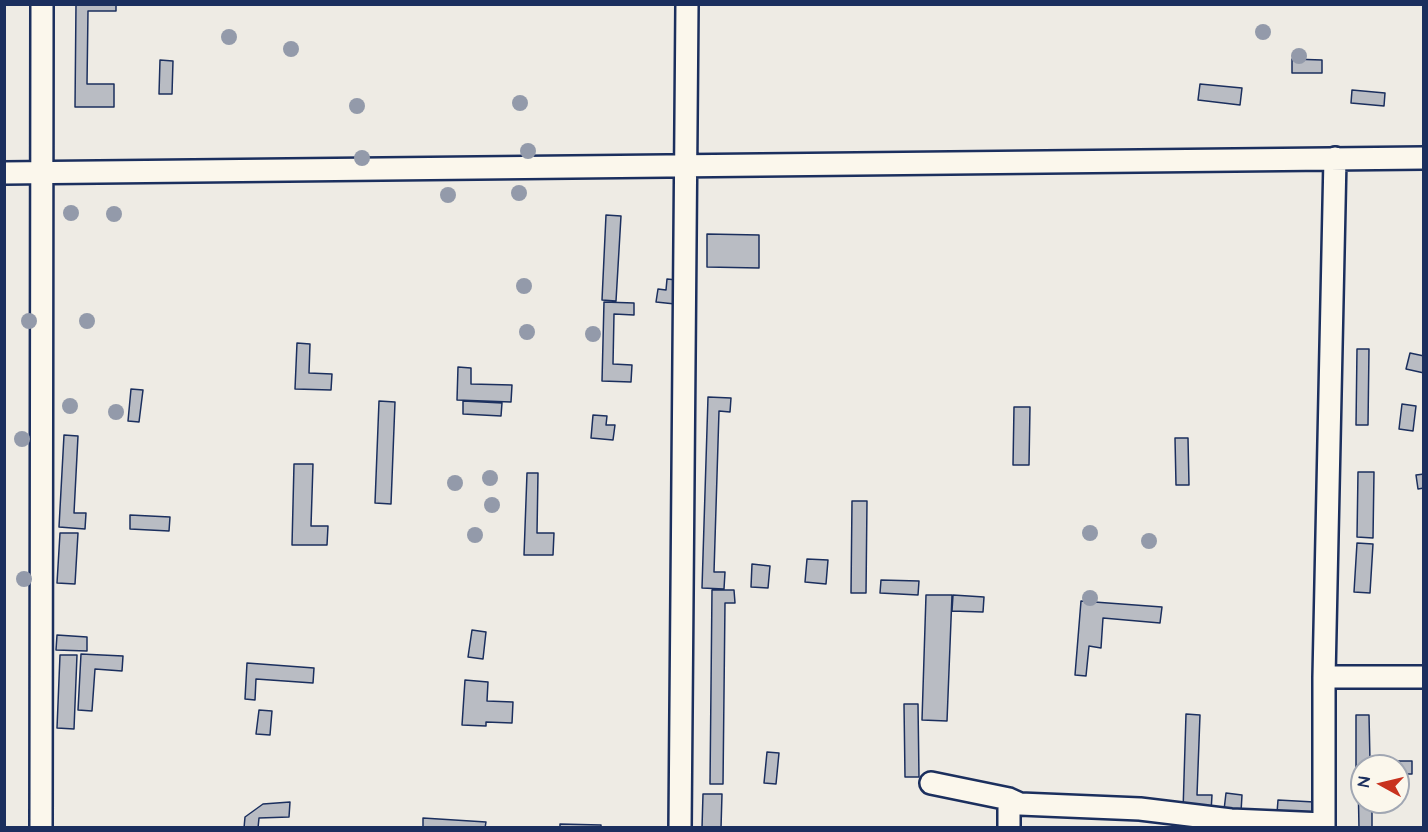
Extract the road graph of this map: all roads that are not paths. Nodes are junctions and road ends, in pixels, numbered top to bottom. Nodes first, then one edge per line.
1 (42, 4) edge
2 (687, 4) edge
3 (1335, 158) junction
4 (1424, 158) edge
5 (687, 164) junction
6 (43, 172) junction
7 (4, 173) edge
8 (1324, 677) junction
9 (1424, 677) edge
10 (931, 783) dead end
11 (1009, 799) junction
12 (1324, 826) edge
13 (41, 828) edge
14 (680, 828) edge
15 (1009, 828) edge

1 - 6 street
2 - 5 street
3 - 4 street
3 - 5 street
3 - 8 street
5 - 6 street
5 - 14 street
6 - 7 street
6 - 13 street
8 - 9 street
8 - 12 street
10 - 11 street
11 - 12 street
11 - 15 street

